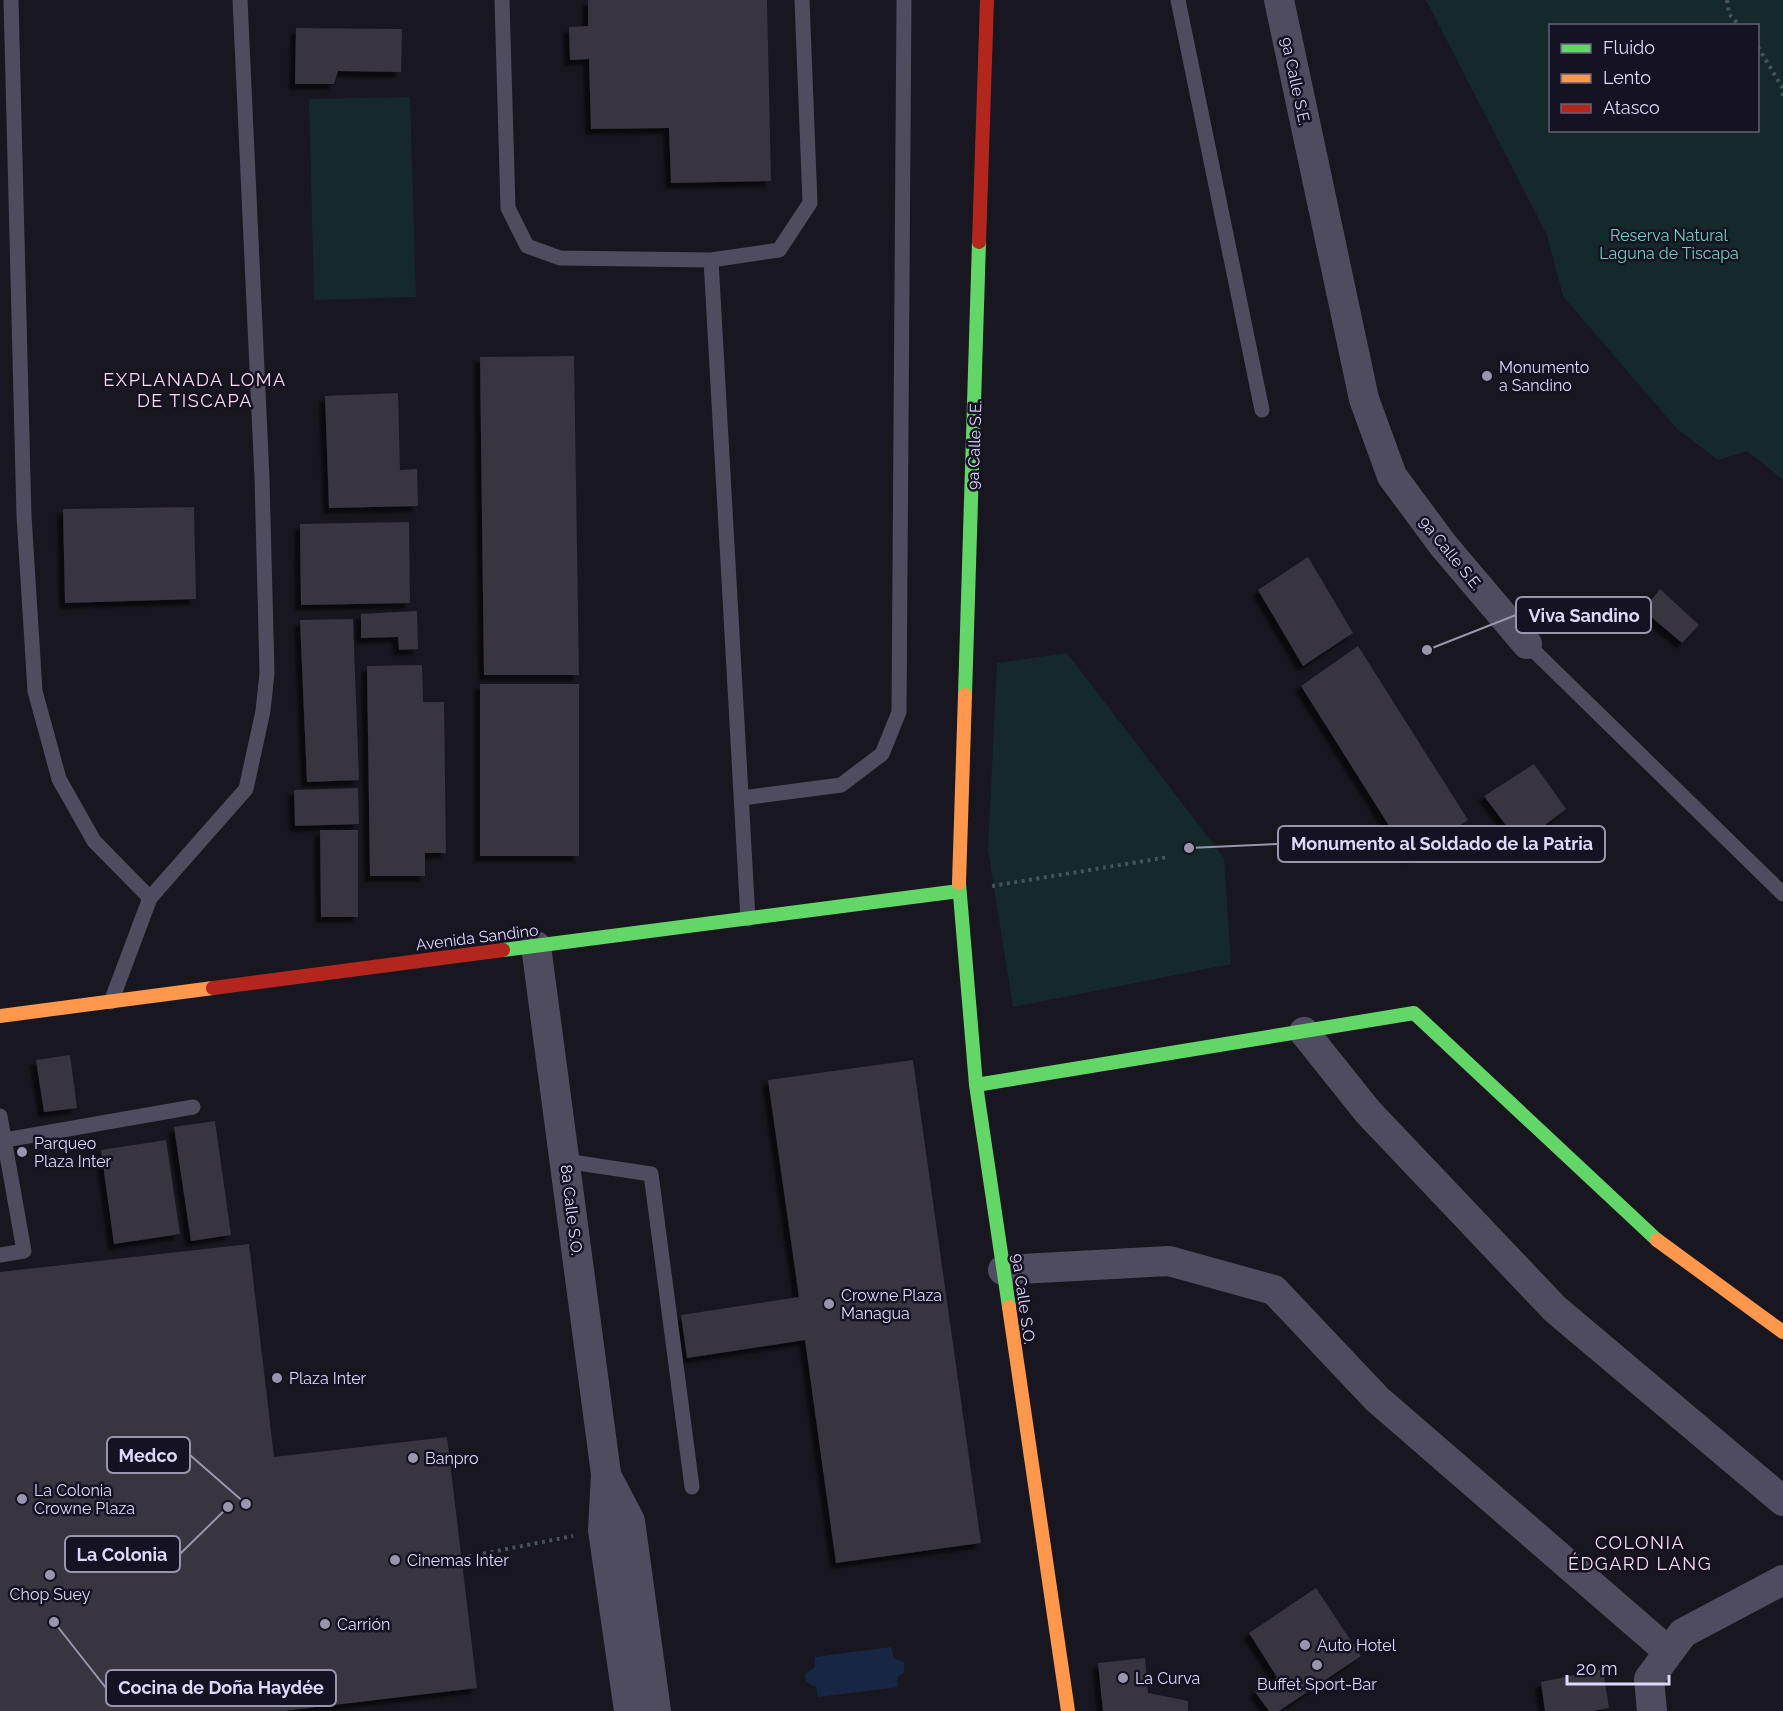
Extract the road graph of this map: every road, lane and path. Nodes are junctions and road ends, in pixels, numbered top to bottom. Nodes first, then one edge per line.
1 (11, 0) edge
2 (240, 0) edge
3 (502, 0) edge
4 (802, 0) edge
5 (904, 0) edge
6 (987, 0) edge
7 (1178, 0) edge
8 (1279, 0) edge
9 (1727, 0) edge
10 (1738, 24) edge
11 (1759, 48) edge
12 (1783, 97) edge
13 (711, 260) junction
14 (1262, 410) dead end
15 (1527, 644) joint
16 (742, 798) junction
17 (1169, 857) dead end
18 (1003, 884) dead end
19 (959, 891) junction
20 (1783, 894) edge
21 (150, 898) junction
22 (748, 919) junction
23 (536, 946) junction
24 (111, 1002) junction
25 (0, 1016) edge
26 (1304, 1032) junction
27 (976, 1085) junction
28 (193, 1107) dead end
29 (0, 1116) edge
30 (4, 1140) junction
31 (565, 1161) junction
32 (0, 1255) edge
33 (1003, 1270) junction
34 (1783, 1332) edge
35 (606, 1474) junction
36 (692, 1487) dead end
37 (1783, 1501) edge
38 (603, 1530) junction
39 (462, 1558) dead end
40 (1783, 1580) edge
41 (1669, 1652) junction
42 (629, 1711) edge
43 (656, 1711) edge
44 (1068, 1711) edge
45 (1652, 1711) edge

1 - 21 lane
2 - 21 lane
3 - 13 lane
4 - 13 lane
5 - 16 lane
6 - 19 street, 9a Calle S.E.
7 - 14 lane
8 - 15 street, 9a Calle S.E.
9 - 10 path
11 - 12 path
13 - 16 lane
15 - 20 lane
16 - 22 lane
17 - 18 path
19 - 22 street, Avenida Sandino
19 - 27 street, 9a Calle S.O.
21 - 24 lane
22 - 23 street, Avenida Sandino
23 - 24 street, Avenida Sandino
23 - 31 street, 8a Calle S.O.
24 - 25 street, Avenida Sandino
26 - 27 street
26 - 34 street
26 - 37 street
27 - 33 street, 9a Calle S.O.
28 - 30 lane
29 - 30 lane
30 - 32 lane
31 - 35 street, 8a Calle S.O.
31 - 36 lane
33 - 41 street
33 - 44 street, 9a Calle S.O.
35 - 38 street, 8a Calle S.O.
35 - 43 street, 8a Calle S.O.
38 - 39 path
38 - 42 street, 8a Calle S.O.
40 - 41 street
41 - 45 street

